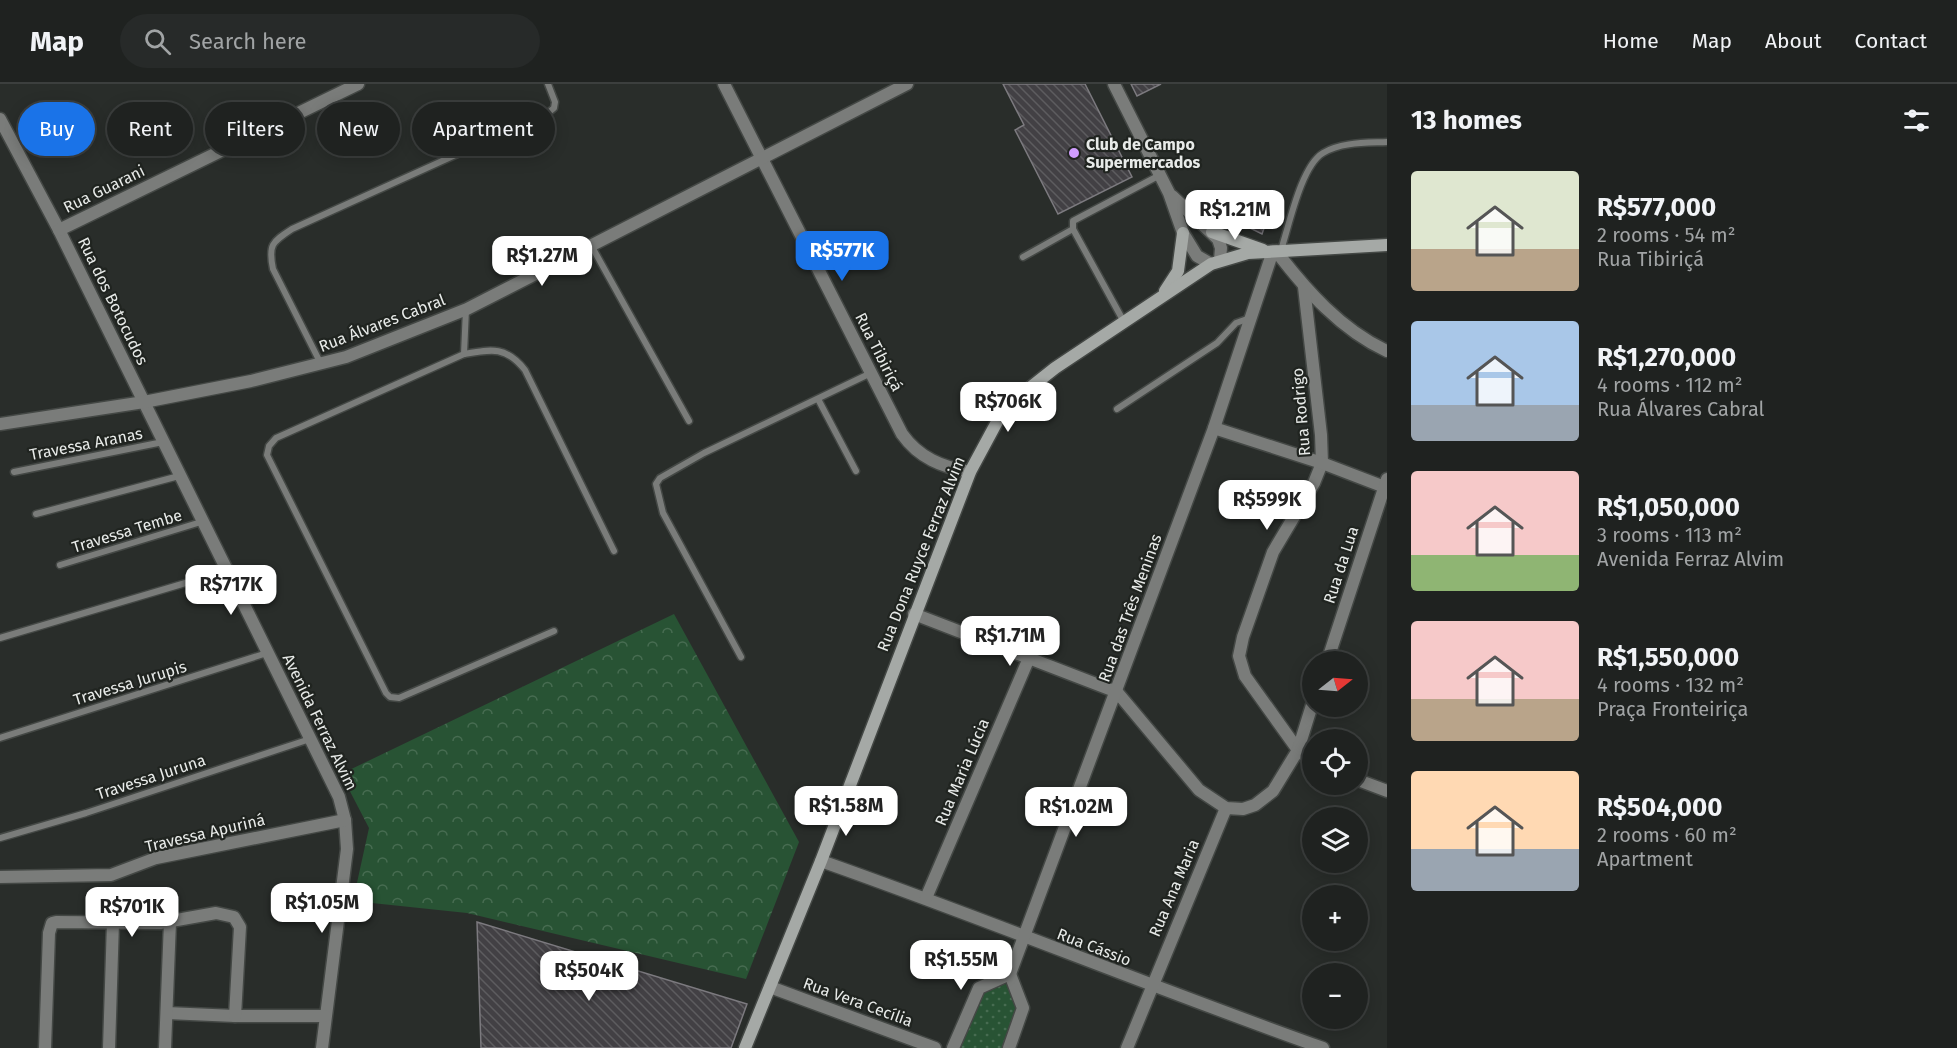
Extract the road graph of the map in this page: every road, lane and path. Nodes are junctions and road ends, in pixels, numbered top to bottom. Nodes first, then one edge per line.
1 (358, 84) edge
2 (548, 84) edge
3 (724, 84) edge
4 (907, 84) edge
5 (1114, 84) edge
6 (0, 119) edge
7 (1387, 142) edge
8 (761, 157) junction
9 (1160, 176) junction
10 (1169, 193) junction
11 (1073, 229) junction
12 (59, 230) junction
13 (1212, 232) junction
14 (1183, 233) junction
15 (590, 245) junction
16 (1387, 245) edge
17 (1275, 251) junction
18 (1023, 256) dead end
19 (1216, 262) junction
20 (1304, 287) junction
21 (1161, 297) junction
22 (466, 309) junction
23 (1251, 318) junction
24 (1124, 322) junction
25 (1387, 351) edge
26 (464, 354) junction
27 (321, 365) junction
28 (871, 373) junction
29 (818, 399) junction
30 (144, 402) junction
31 (1117, 409) dead end
32 (688, 421) dead end
33 (0, 424) edge
34 (1214, 428) junction
35 (164, 442) junction
36 (1322, 462) junction
37 (856, 471) dead end
38 (14, 472) dead end
39 (970, 472) junction
40 (179, 476) junction
41 (1386, 484) edge
42 (36, 514) dead end
43 (201, 522) junction
44 (614, 551) dead end
45 (60, 565) dead end
46 (226, 571) junction
47 (914, 614) junction
48 (554, 632) dead end
49 (0, 638) edge
50 (1331, 651) edge
51 (268, 653) junction
52 (741, 657) dead end
53 (1029, 658) junction
54 (1117, 692) junction
55 (1308, 717) edge
56 (0, 738) edge
57 (310, 739) junction
58 (1298, 750) junction
59 (1302, 753) edge
60 (1368, 784) edge
61 (1387, 791) edge
62 (1226, 808) junction
63 (345, 820) junction
64 (0, 838) edge
65 (821, 861) junction
66 (0, 877) edge
67 (926, 898) junction
68 (113, 922) junction
69 (170, 922) junction
70 (1022, 936) junction
71 (1010, 974) junction
72 (1151, 986) junction
73 (770, 987) junction
74 (167, 1012) junction
75 (235, 1016) junction
76 (325, 1016) junction
77 (45, 1048) edge
78 (109, 1048) edge
79 (165, 1048) edge
80 (322, 1048) edge
81 (745, 1048) edge
82 (935, 1048) edge
83 (953, 1048) edge
84 (1009, 1048) edge
85 (1127, 1048) edge
86 (1323, 1048) edge

1 - 12 street, Rua Guarani
2 - 27 lane
3 - 8 street, Rua Tibiriçá
4 - 8 street, Rua Álvares Cabral
5 - 9 street
6 - 12 street, Rua dos Botocudos
7 - 17 lane
8 - 15 street, Rua Álvares Cabral
8 - 28 street, Rua Tibiriçá
9 - 10 street
9 - 11 lane
10 - 13 street
10 - 14 street
11 - 18 lane
11 - 24 lane
12 - 30 street, Rua dos Botocudos
13 - 17 main road
13 - 19 street
14 - 19 street
14 - 21 main road
15 - 22 street, Rua Álvares Cabral
15 - 32 lane
16 - 17 main road, Rua Dona Ruyce Ferraz Alvim
17 - 19 main road, Rua Dona Ruyce Ferraz Alvim
17 - 20 street
17 - 23 street, Rua das Três Meninas
19 - 21 main road, Rua Dona Ruyce Ferraz Alvim
20 - 25 street
20 - 36 street, Rua Rodrigo
21 - 24 main road, Rua Dona Ruyce Ferraz Alvim
22 - 26 lane
22 - 27 street, Rua Álvares Cabral
23 - 31 lane
23 - 34 street, Rua das Três Meninas
24 - 39 main road, Rua Dona Ruyce Ferraz Alvim
26 - 44 lane
26 - 48 lane
27 - 30 street, Rua Álvares Cabral
28 - 29 lane
28 - 39 street, Rua Tibiriçá
29 - 37 lane
29 - 52 lane
30 - 33 street, Rua Álvares Cabral
30 - 35 street, Avenida Ferraz Alvim
34 - 36 street
34 - 54 street, Rua das Três Meninas
35 - 38 lane, Travessa Aranas
35 - 40 street, Avenida Ferraz Alvim
36 - 41 street
36 - 58 street, Rua Rodrigo
39 - 47 main road, Rua Dona Ruyce Ferraz Alvim
40 - 42 lane
40 - 43 street, Avenida Ferraz Alvim
41 - 50 street, Rua da Lua
43 - 45 lane, Travessa Tembe
43 - 46 street, Avenida Ferraz Alvim
46 - 49 lane
46 - 51 street, Avenida Ferraz Alvim
47 - 53 street
47 - 65 main road, Rua Dona Ruyce Ferraz Alvim
51 - 56 lane, Travessa Jurupis
51 - 57 street, Avenida Ferraz Alvim
53 - 54 street
53 - 67 street, Rua Maria Lúcia
54 - 62 street
54 - 70 street, Rua das Três Meninas
55 - 58 street
57 - 63 street, Avenida Ferraz Alvim
57 - 64 lane, Travessa Juruna
58 - 59 street, Rua Rodrigo
58 - 62 street
60 - 61 street
62 - 72 street, Rua Ana Maria
63 - 66 street, Travessa Apuriná
63 - 76 street, Avenida Ferraz Alvim
65 - 67 street, Rua Cássio
65 - 73 main road, Rua Dona Ruyce Ferraz Alvim
67 - 70 street, Rua Cássio
68 - 69 street
68 - 77 street
68 - 78 street
69 - 74 street
69 - 75 street
70 - 71 street, Rua das Três Meninas
70 - 72 street, Rua Cássio
71 - 83 street
71 - 84 street
72 - 85 street, Rua Ana Maria
72 - 86 street, Rua Cássio
73 - 81 main road, Rua Dona Ruyce Ferraz Alvim
73 - 82 street, Rua Vera Cecília
74 - 75 street
74 - 79 street
75 - 76 street
76 - 80 street, Avenida Ferraz Alvim

